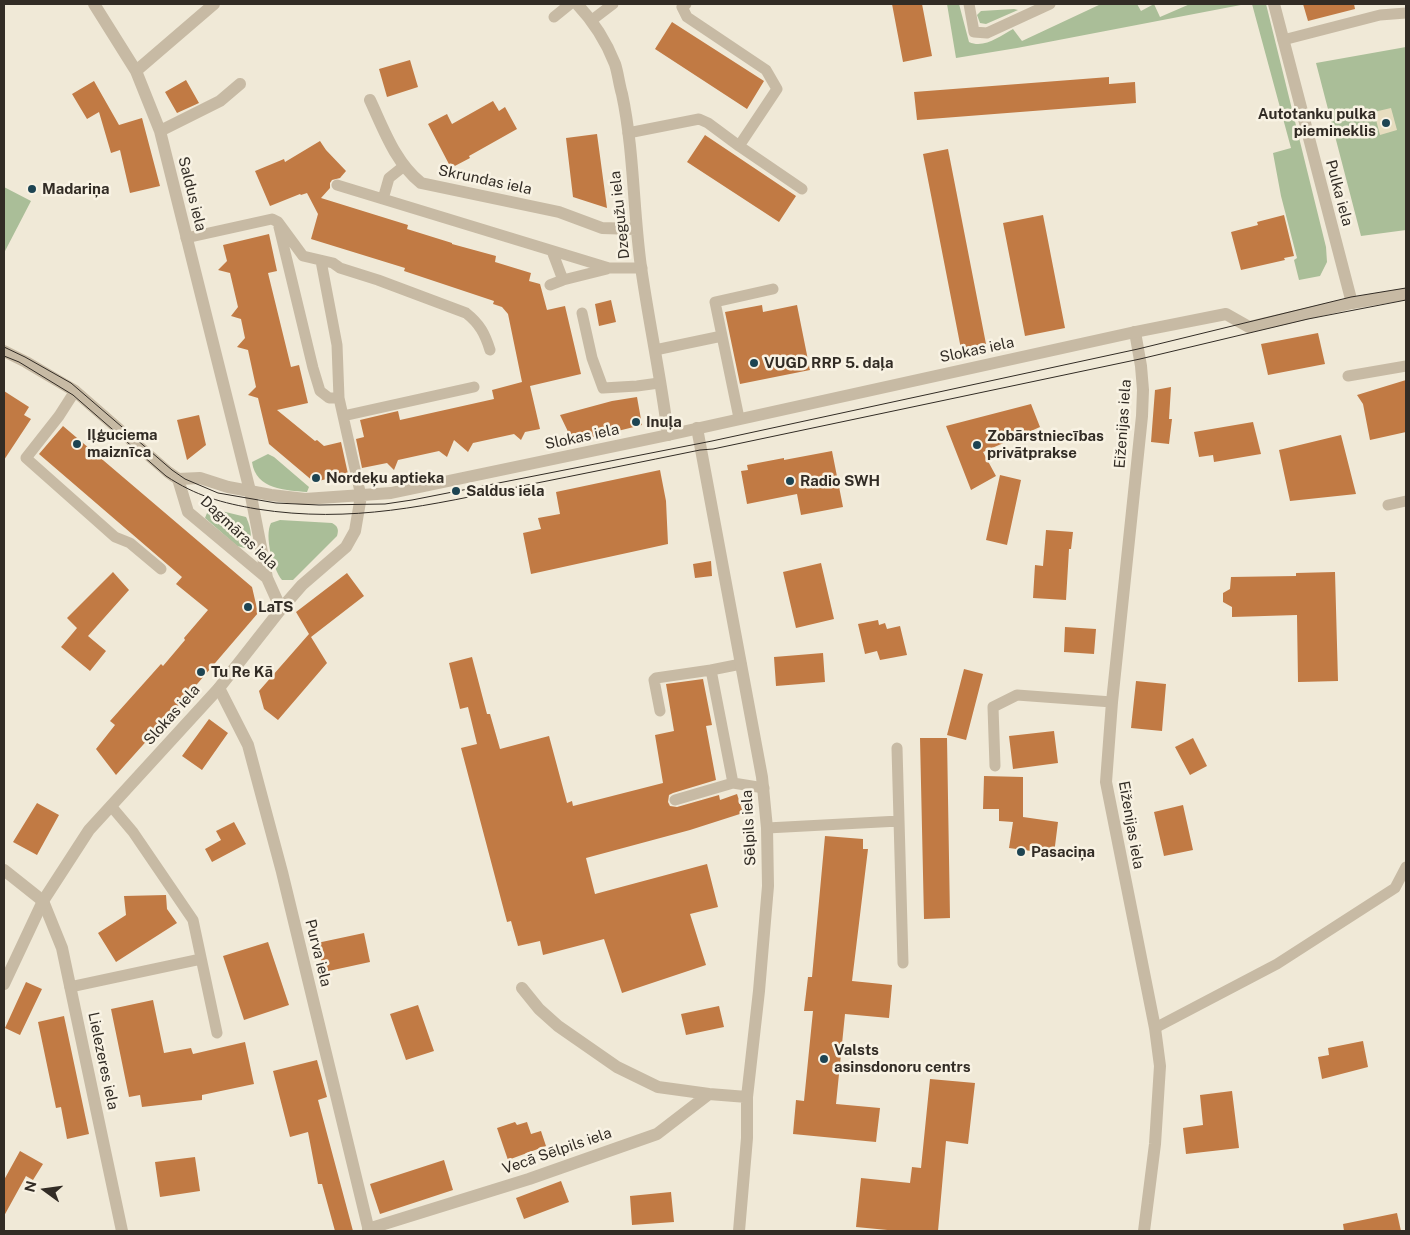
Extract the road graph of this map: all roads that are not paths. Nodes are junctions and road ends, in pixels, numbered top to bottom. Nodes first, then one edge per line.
1 (94, 4) edge
2 (214, 4) edge
3 (570, 4) edge
4 (577, 4) edge
5 (613, 4) edge
6 (969, 4) edge
7 (1050, 4) edge
8 (1274, 4) edge
9 (681, 5) edge
10 (1379, 9) edge
11 (1406, 13) edge
12 (554, 17) dead end
13 (592, 20) junction
14 (1283, 40) junction
15 (136, 71) junction
16 (240, 84) dead end
17 (370, 100) dead end
18 (160, 131) junction
19 (628, 133) junction
20 (739, 146) junction
21 (404, 166) junction
22 (337, 185) dead end
23 (802, 189) dead end
24 (383, 199) junction
25 (278, 222) junction
26 (636, 229) junction
27 (186, 238) junction
28 (552, 251) junction
29 (303, 256) junction
30 (321, 261) junction
31 (289, 264) junction
32 (609, 268) junction
33 (642, 268) junction
34 (563, 280) junction
35 (550, 285) dead end
36 (773, 289) dead end
37 (1406, 294) edge
38 (1352, 303) junction
39 (582, 313) dead end
40 (1135, 332) junction
41 (722, 336) junction
42 (490, 350) dead end
43 (655, 350) junction
44 (4, 352) edge
45 (1406, 366) edge
46 (1348, 376) dead end
47 (660, 383) junction
48 (474, 387) dead end
49 (75, 391) junction
50 (339, 398) junction
51 (343, 416) junction
52 (739, 418) junction
53 (697, 428) junction
54 (668, 435) junction
55 (178, 480) junction
56 (250, 491) junction
57 (361, 496) junction
58 (1406, 501) edge
59 (1388, 505) dead end
60 (161, 569) dead end
61 (267, 578) junction
62 (281, 609) junction
63 (741, 664) junction
64 (711, 670) junction
65 (218, 688) junction
66 (1112, 702) junction
67 (660, 711) dead end
68 (897, 748) dead end
69 (995, 766) dead end
70 (732, 783) junction
71 (764, 788) junction
72 (675, 800) dead end
73 (111, 806) junction
74 (899, 821) junction
75 (767, 828) junction
76 (1406, 867) edge
77 (4, 870) edge
78 (43, 901) junction
79 (201, 960) junction
80 (904, 964) dead end
81 (4, 984) edge
82 (70, 987) junction
83 (522, 988) dead end
84 (1154, 1028) junction
85 (217, 1033) dead end
86 (708, 1094) junction
87 (747, 1097) junction
88 (369, 1230) edge
89 (122, 1231) edge
90 (739, 1231) edge
91 (1144, 1231) edge

1 - 15 street, Saldus iela
2 - 15 street
3 - 12 lane
4 - 13 street, Dzegužu iela
5 - 13 lane
6 - 7 lane
8 - 14 street, Pulka iela
9 - 20 lane
10 - 11 lane
10 - 14 lane
13 - 19 street, Dzegužu iela
14 - 38 street, Pulka iela
15 - 18 street, Saldus iela
16 - 18 street
17 - 21 street, Skrundas iela
18 - 27 street, Saldus iela
19 - 20 lane
19 - 26 street, Dzegužu iela
20 - 23 lane
21 - 24 lane
21 - 26 street, Skrundas iela
22 - 24 lane
24 - 28 lane
25 - 27 lane
25 - 29 lane
25 - 31 lane
26 - 33 street, Dzegužu iela
27 - 56 street, Saldus iela
28 - 32 lane
28 - 34 lane
29 - 30 lane
29 - 31 lane
30 - 42 lane
30 - 50 lane
31 - 50 lane
32 - 33 lane
32 - 34 lane
33 - 43 street, Dzegužu iela
34 - 35 lane
36 - 41 lane
37 - 38 street, Slokas iela
38 - 40 street, Slokas iela
39 - 47 lane
40 - 52 street, Slokas iela
40 - 66 street, Eiženijas iela
41 - 43 lane
41 - 52 lane
43 - 47 street, Dzegužu iela
44 - 49 street
45 - 46 lane
47 - 54 street, Dzegužu iela
48 - 51 lane
49 - 55 street
49 - 60 lane
50 - 51 lane
51 - 57 lane
52 - 53 street, Slokas iela
53 - 54 street, Slokas iela
53 - 63 street, Sēlpils iela
54 - 57 street, Slokas iela
55 - 56 street, Dagmāras iela
55 - 61 street, Dagmāras iela
56 - 57 street, Dagmāras iela
56 - 61 street, Saldus iela
57 - 62 street, Slokas iela
58 - 59 lane
61 - 62 street, Dagmāras iela
62 - 65 street, Slokas iela
63 - 64 lane
63 - 71 street, Sēlpils iela
64 - 67 lane
64 - 70 lane
65 - 73 street, Slokas iela
65 - 88 street, Purva iela
66 - 69 lane
66 - 84 street, Eiženijas iela
68 - 74 lane
70 - 71 lane
70 - 72 lane
71 - 75 street, Sēlpils iela
73 - 78 street, Slokas iela
73 - 79 lane
74 - 75 lane
74 - 80 lane
75 - 87 street, Sēlpils iela
76 - 84 lane
77 - 78 street
78 - 81 street, Slokas iela
78 - 82 street, Lielezeres iela
79 - 82 lane
79 - 85 lane
82 - 89 street, Lielezeres iela
83 - 86 street
84 - 91 street, Eiženijas iela
86 - 87 street
86 - 88 street, Vecā Sēlpils iela
87 - 90 street, Sēlpils iela

